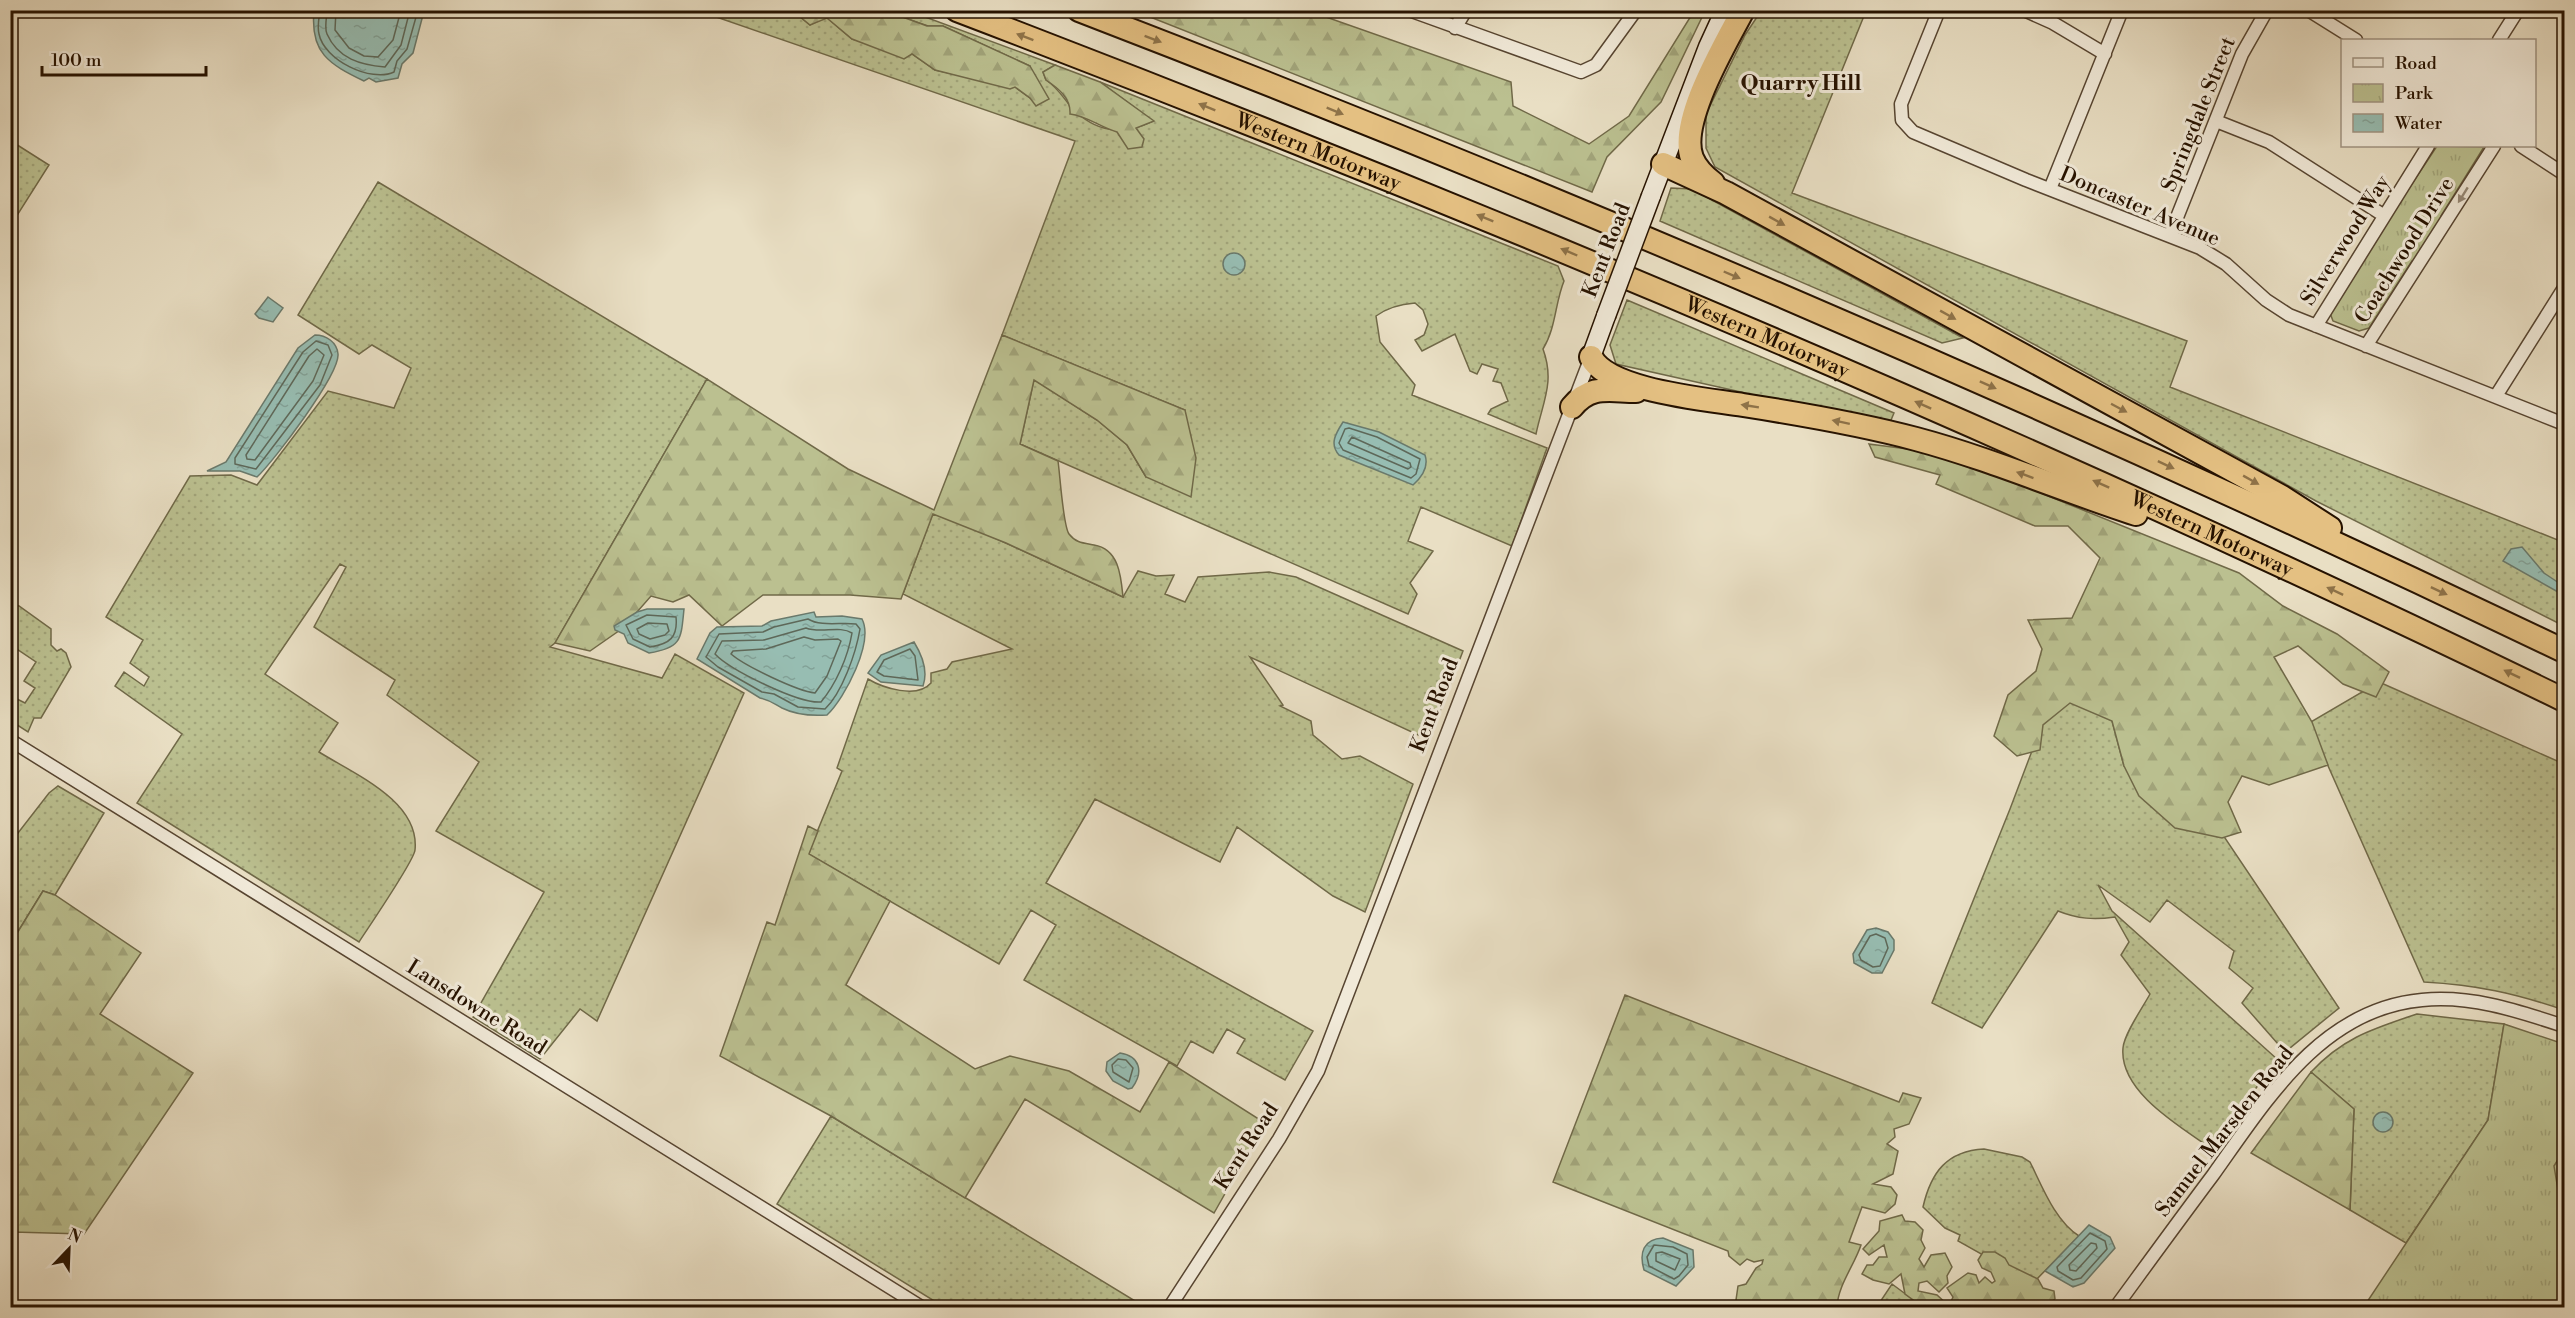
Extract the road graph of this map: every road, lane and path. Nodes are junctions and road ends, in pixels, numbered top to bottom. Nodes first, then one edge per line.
1 (957, 10) edge
2 (1079, 10) edge
3 (1409, 10) edge
4 (1466, 10) edge
5 (1636, 10) edge
6 (1725, 10) edge
7 (1743, 10) edge
8 (1938, 10) edge
9 (2024, 10) edge
10 (2122, 10) edge
11 (2267, 10) edge
12 (2308, 10) edge
13 (2518, 10) edge
14 (2560, 10) edge
15 (2565, 14) edge
16 (1455, 28) junction
17 (2353, 39) edge
18 (2500, 39) edge
19 (2105, 54) junction
20 (1691, 93) junction
21 (2216, 120) junction
22 (2427, 147) edge
23 (2493, 147) edge
24 (2522, 147) edge
25 (1663, 164) junction
26 (2565, 174) edge
27 (2050, 189) junction
28 (1726, 193) junction
29 (2383, 215) junction
30 (2170, 235) junction
31 (2565, 288) edge
32 (2316, 326) junction
33 (2366, 346) junction
34 (1591, 357) junction
35 (1665, 392) junction
36 (2496, 396) junction
37 (1572, 407) junction
38 (2565, 424) edge
39 (2240, 547) junction
40 (2411, 578) junction
41 (2565, 651) edge
42 (2565, 700) edge
43 (10, 740) edge
44 (2565, 1026) edge
45 (923, 1308) edge
46 (1169, 1308) edge
47 (2115, 1308) edge

39 -> 1 highway, Western Motorway
2 -> 40 highway, Western Motorway
3 - 16 street
4 - 16 street
5 - 16 street
6 - 20 main road, Kent Road
7 - 20 main road, Kent Road
7 - 28 highway
8 - 27 street, Doncaster Avenue
9 - 19 street
10 - 19 street
11 - 21 street, Springdale Street
12 - 17 street
13 - 18 street
14 - 15 street
19 - 27 street
20 - 25 main road, Kent Road
21 - 29 street
21 - 30 street, Springdale Street
22 - 29 street, Silverwood Way
23 -> 33 street, Coachwood Drive
24 - 26 street
25 - 28 highway
25 - 34 main road, Kent Road, bridge
27 - 30 street, Doncaster Avenue
28 -> 40 highway
29 - 32 street, Silverwood Way
30 - 32 street, Doncaster Avenue
31 - 36 street
32 - 33 street, Doncaster Avenue
33 - 36 street, Doncaster Avenue
34 - 35 highway
34 - 37 street, Kent Road
35 - 37 highway
39 -> 35 highway
36 - 38 street, Doncaster Avenue
37 - 46 street, Kent Road
42 -> 39 highway, Western Motorway
40 -> 41 highway, Western Motorway
43 - 45 street, Lansdowne Road
44 - 47 street, Samuel Marsden Road

